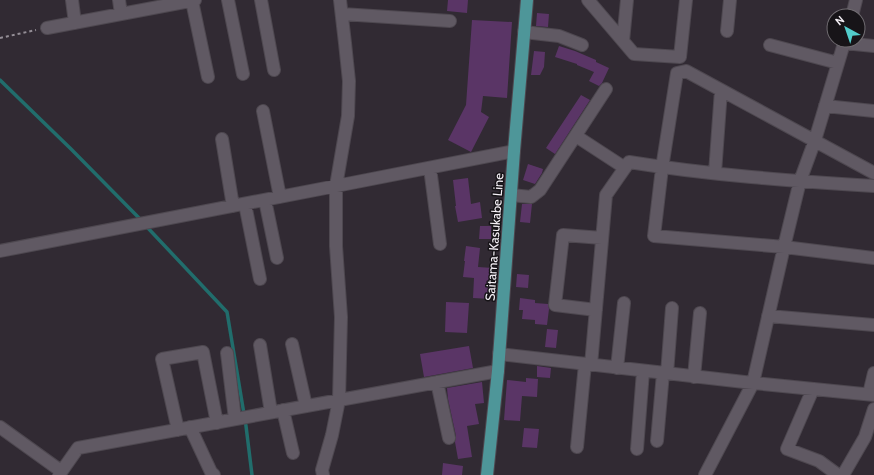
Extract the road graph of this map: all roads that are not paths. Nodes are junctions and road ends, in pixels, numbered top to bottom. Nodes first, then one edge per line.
1 (72, 0) edge
2 (119, 0) edge
3 (194, 0) edge
4 (228, 0) edge
5 (261, 0) edge
6 (340, 0) edge
7 (527, 0) edge
8 (588, 0) edge
9 (627, 0) edge
10 (686, 0) edge
11 (730, 0) edge
12 (122, 14) junction
13 (342, 14) junction
14 (450, 21) dead end
15 (75, 23) junction
16 (47, 28) road end
17 (726, 31) dead end
18 (524, 32) junction
19 (623, 41) junction
20 (582, 45) dead end
21 (770, 45) dead end
22 (842, 48) edge
23 (838, 63) junction
24 (274, 70) dead end
25 (243, 74) dead end
26 (208, 77) dead end
27 (606, 89) dead end
28 (721, 90) junction
29 (825, 106) junction
30 (264, 111) dead end
31 (874, 111) edge
32 (576, 136) junction
33 (222, 139) dead end
34 (815, 140) junction
35 (514, 151) junction
36 (430, 168) junction
37 (625, 168) junction
38 (662, 168) junction
39 (715, 173) junction
40 (874, 173) edge
41 (800, 182) junction
42 (336, 186) junction
43 (874, 186) edge
44 (511, 195) junction
45 (280, 197) junction
46 (266, 200) junction
47 (239, 205) junction
48 (602, 238) junction
49 (440, 244) dead end
50 (784, 248) junction
51 (0, 251) edge
52 (277, 258) dead end
53 (874, 258) edge
54 (260, 279) dead end
55 (624, 302) dead end
56 (672, 308) dead end
57 (596, 310) junction
58 (700, 313) dead end
59 (768, 316) junction
60 (874, 325) edge
61 (292, 344) dead end
62 (260, 345) dead end
63 (227, 353) dead end
64 (499, 354) junction
65 (588, 364) junction
66 (617, 368) junction
67 (498, 371) junction
68 (643, 371) junction
69 (665, 373) junction
70 (874, 373) edge
71 (694, 376) junction
72 (437, 382) junction
73 (753, 383) junction
74 (813, 389) junction
75 (871, 394) edge
76 (339, 400) junction
77 (306, 406) junction
78 (874, 409) edge
79 (277, 411) junction
80 (235, 419) junction
81 (217, 422) junction
82 (0, 427) edge
83 (184, 429) junction
84 (449, 438) dead end
85 (657, 441) dead end
86 (577, 447) dead end
87 (637, 448) dead end
88 (293, 453) dead end
89 (60, 473) edge
90 (214, 475) edge
91 (323, 475) edge
92 (487, 475) edge
93 (705, 475) edge
94 (838, 475) edge
95 (843, 475) edge

1 - 15 street
2 - 12 street
3 - 12 street
3 - 26 street
4 - 25 street
5 - 24 street
6 - 13 street
7 - 18 main road, Saitama-Kasukabe Line
8 - 19 street
9 - 19 street
10 - 19 street
11 - 17 street
12 - 15 street
13 - 14 street
13 - 42 street
15 - 16 street
18 - 20 street
18 - 35 main road, Saitama-Kasukabe Line
21 - 23 street
22 - 23 street
23 - 29 street
27 - 32 street
28 - 34 street
28 - 38 street
28 - 39 street
29 - 31 street
29 - 34 street
30 - 45 street
32 - 37 street
32 - 44 street
33 - 47 street
34 - 40 street
34 - 41 street
35 - 36 street
35 - 44 main road, Saitama-Kasukabe Line
36 - 42 street
36 - 49 street
37 - 38 street
37 - 48 street
38 - 39 street
38 - 50 street
39 - 41 street
41 - 43 street
41 - 50 street
42 - 45 street
42 - 76 street
44 - 64 main road, Saitama-Kasukabe Line
45 - 46 street
46 - 47 street
46 - 52 street
47 - 51 street
47 - 54 street
48 - 57 street
48 - 57 street
50 - 53 street
50 - 59 street
55 - 66 street
56 - 69 street
57 - 65 street
58 - 71 street
59 - 60 street
59 - 73 street
61 - 77 street
62 - 79 street
63 - 80 street
64 - 65 street
64 - 67 main road, Saitama-Kasukabe Line
65 - 66 street
65 - 86 street
66 - 68 street
67 - 72 street
67 - 92 main road, Saitama-Kasukabe Line
68 - 69 street
68 - 87 street
69 - 71 street
69 - 85 street
70 - 75 street
71 - 73 street
72 - 76 street
72 - 84 street
73 - 74 street
73 - 93 street
74 - 75 street
74 - 94 street
76 - 77 street
76 - 91 street
77 - 79 street
78 - 95 street
79 - 80 street
79 - 88 street
80 - 81 street
81 - 83 street
81 - 83 street
82 - 89 street
83 - 89 street
83 - 90 street

